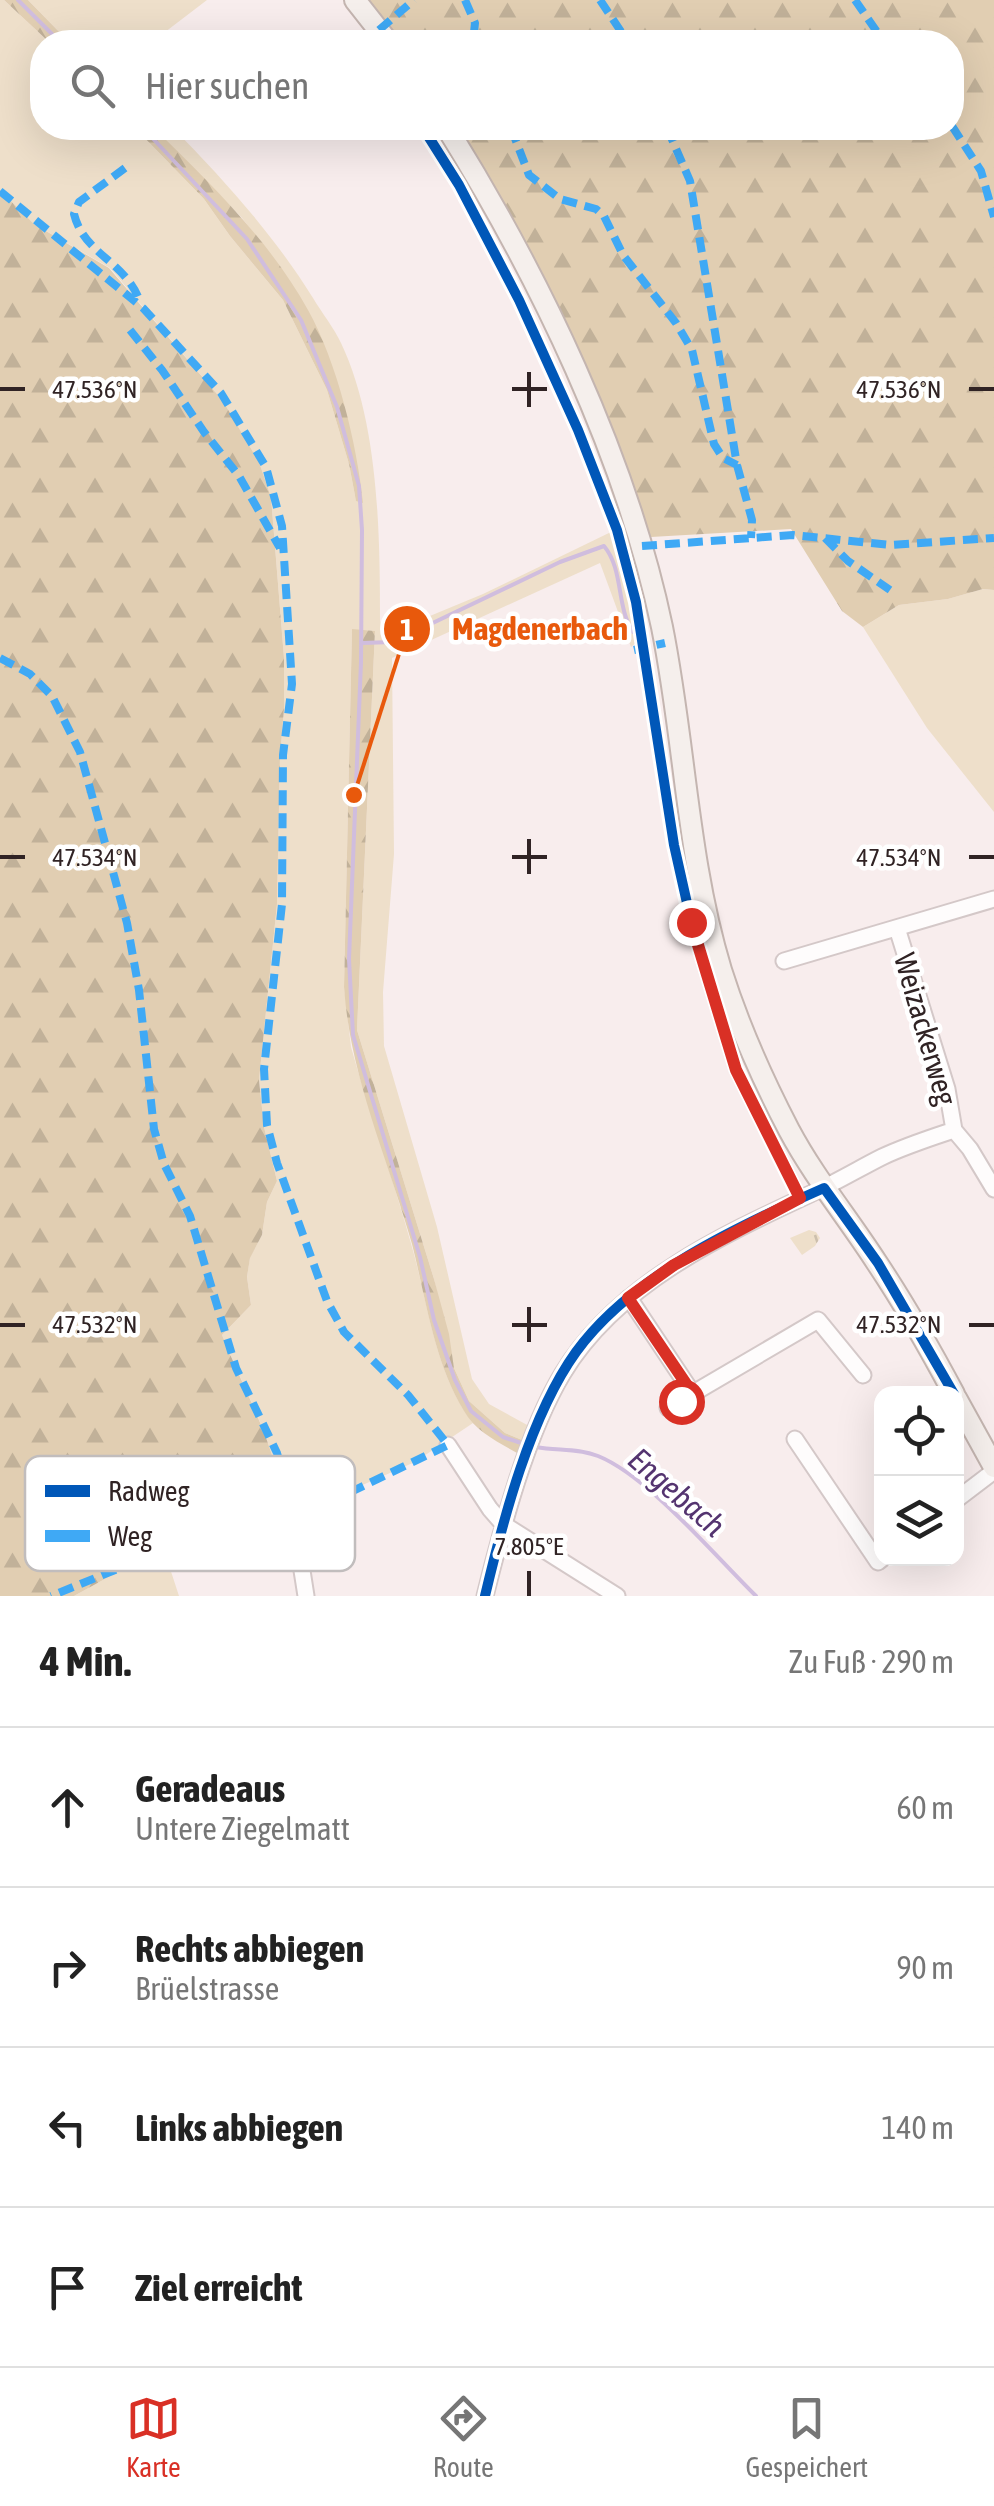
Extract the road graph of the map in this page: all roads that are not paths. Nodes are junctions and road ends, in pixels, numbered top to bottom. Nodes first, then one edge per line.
1 (355, 0) edge
2 (379, 30) edge
3 (454, 140) edge
4 (994, 899) edge
5 (897, 928) junction
6 (784, 961) dead end
7 (954, 1130) junction
8 (824, 1188) junction
9 (994, 1190) edge
10 (628, 1298) junction
11 (863, 1375) dead end
12 (949, 1386) edge
13 (693, 1394) junction
14 (668, 1408) dead end
15 (964, 1413) edge
16 (795, 1439) dead end
17 (448, 1445) dead end
18 (994, 1469) edge
19 (964, 1493) edge
20 (503, 1524) junction
21 (874, 1556) edge
22 (302, 1571) edge
23 (306, 1596) edge
24 (485, 1596) edge
25 (617, 1596) edge

1 - 2 main road
3 - 8 main road
4 - 5 street, Weizackerweg
5 - 6 street, Weizackerweg
5 - 7 street, Weizackerweg
7 - 8 street, Weizackerweg
7 - 9 street, Weizackerweg
8 - 10 street, Weizackerweg
8 - 12 main road
10 - 13 street
10 - 20 street, Weizackerweg
11 - 13 street
13 - 14 street
15 - 18 main road
16 - 21 street
17 - 20 street
18 - 19 street
20 - 24 street, Weizackerweg
20 - 25 street
22 - 23 street

